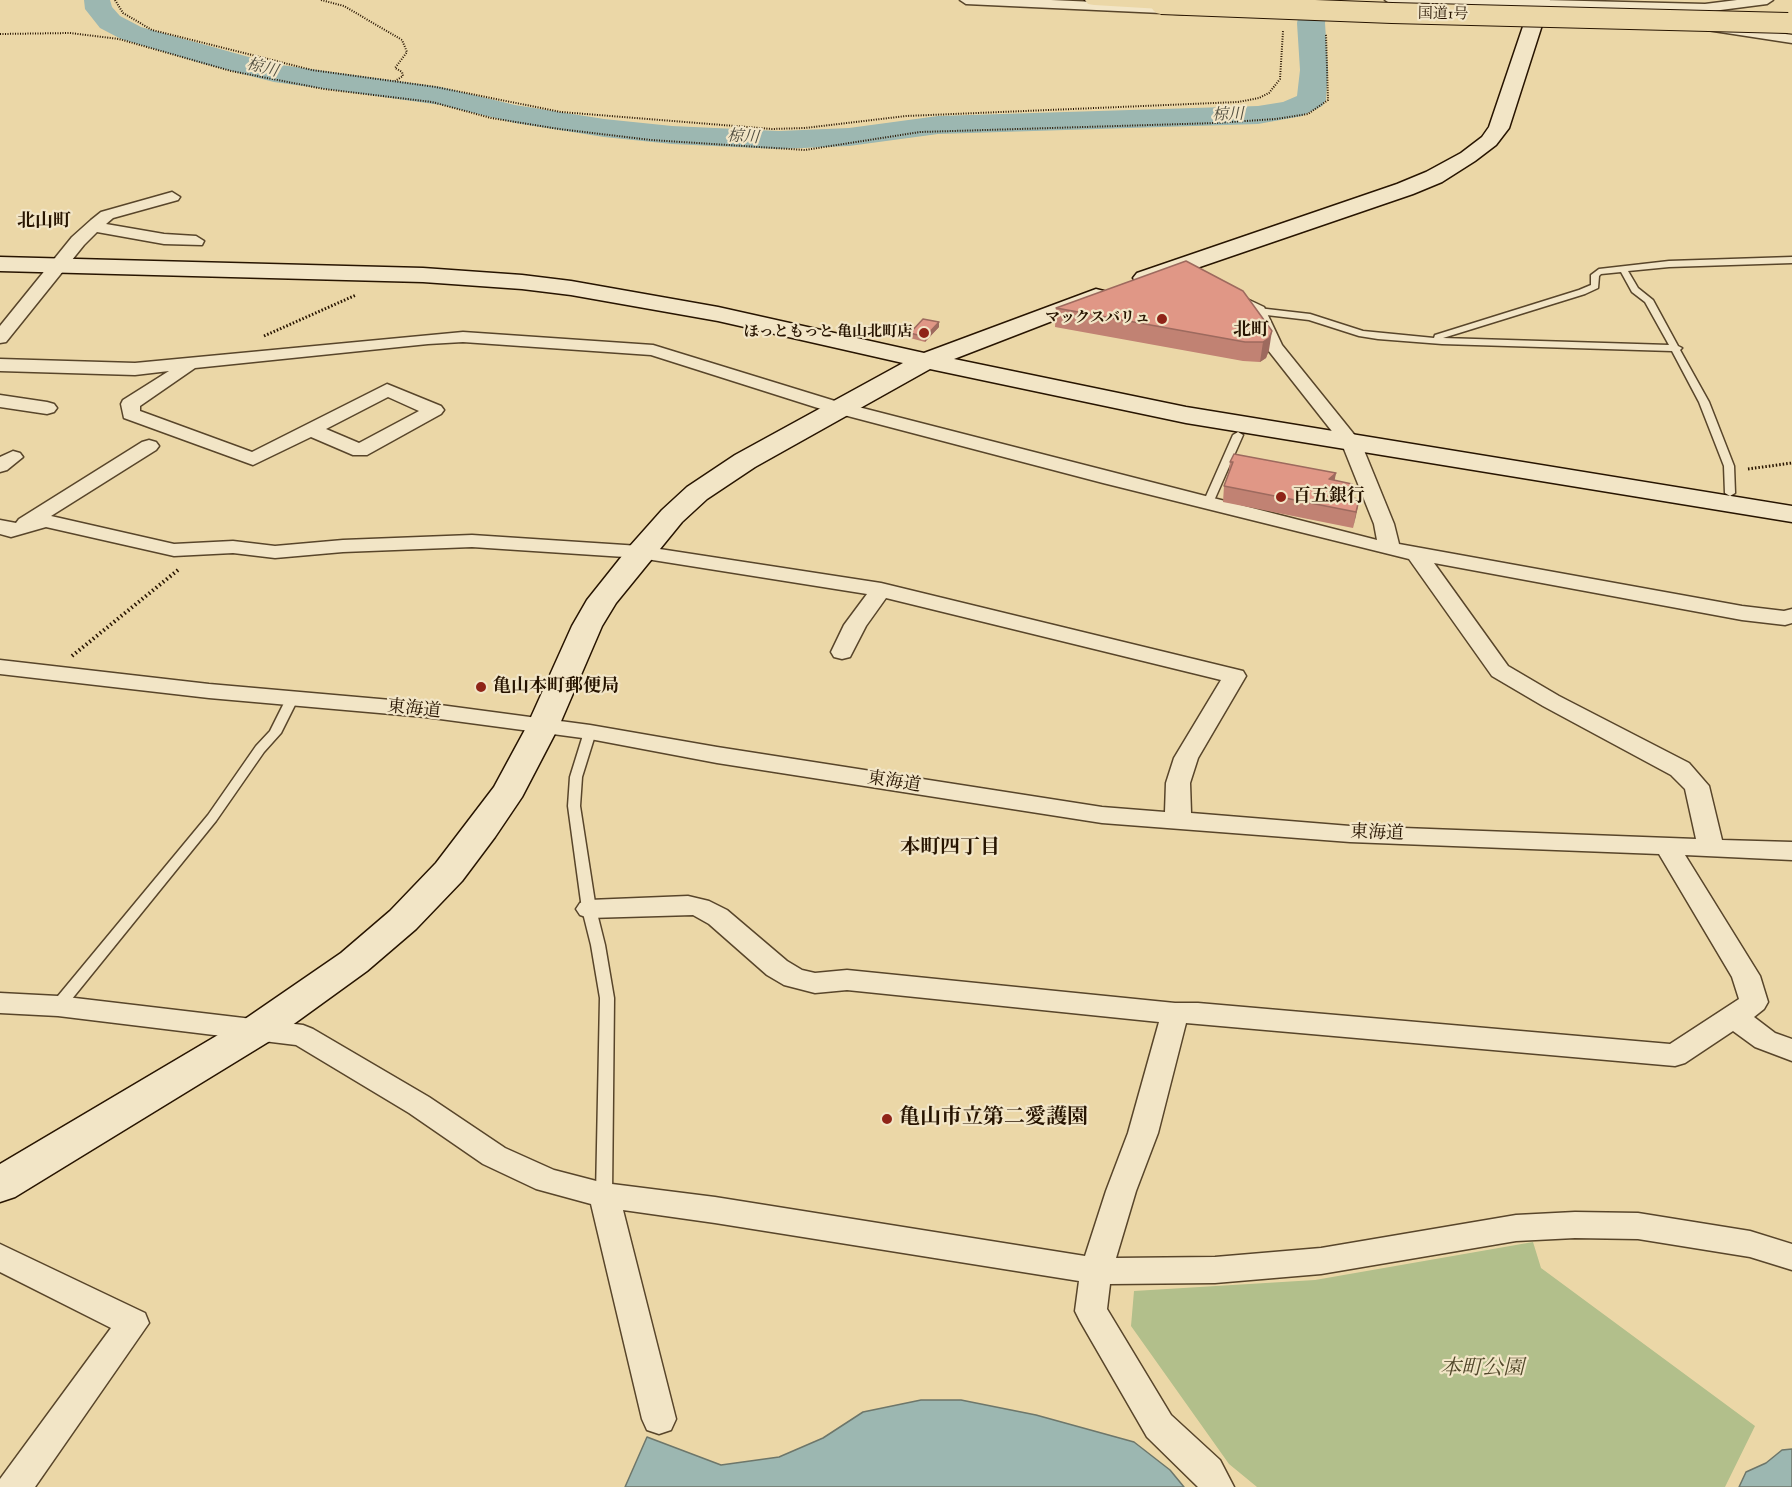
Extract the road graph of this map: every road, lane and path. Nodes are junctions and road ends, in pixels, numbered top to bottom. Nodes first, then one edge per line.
1 (115, 0) edge
2 (321, 0) edge
3 (966, 0) edge
4 (1095, 0) edge
5 (1391, 0) edge
6 (1767, 0) edge
7 (1537, 9) edge
8 (1273, 15) junction
9 (1346, 17) junction
10 (1791, 29) edge
11 (0, 34) edge
12 (395, 81) junction
13 (172, 197) dead end
14 (93, 227) junction
15 (196, 241) dead end
16 (1792, 261) edge
17 (0, 264) edge
18 (57, 266) junction
19 (1623, 269) junction
20 (393, 274) junction
21 (1216, 288) edge
22 (1258, 311) junction
23 (0, 338) edge
24 (1428, 339) junction
25 (1677, 348) junction
26 (222, 360) junction
27 (926, 361) junction
28 (189, 364) junction
29 (0, 365) edge
30 (0, 401) edge
31 (47, 408) dead end
32 (842, 408) junction
33 (310, 429) junction
34 (1238, 435) dead end
35 (1351, 443) junction
36 (148, 446) dead end
37 (1792, 463) edge
38 (1729, 472) junction
39 (1730, 493) dead end
40 (1208, 503) junction
41 (1792, 514) edge
42 (6, 529) edge
43 (191, 549) junction
44 (1389, 549) junction
45 (640, 552) junction
46 (1416, 554) junction
47 (881, 590) junction
48 (1792, 616) edge
49 (842, 652) dead end
50 (0, 667) edge
51 (51, 673) junction
52 (293, 697) junction
53 (543, 726) junction
54 (590, 732) junction
55 (1178, 822) junction
56 (1711, 847) junction
57 (1668, 848) junction
58 (1792, 851) edge
59 (589, 909) junction
60 (0, 1003) edge
61 (58, 1006) junction
62 (1175, 1013) junction
63 (1734, 1017) junction
64 (259, 1029) junction
65 (1792, 1050) edge
66 (0, 1185) edge
67 (604, 1195) junction
68 (0, 1257) edge
69 (1792, 1257) edge
70 (1096, 1271) junction
71 (659, 1419) dead end
72 (14, 1487) edge
73 (1216, 1487) edge

1 - 12 path
2 - 12 path
3 - 8 street
4 - 10 highway, 国道1号, bridge
5 - 7 street
6 - 7 street
7 - 9 street
7 - 10 street
7 - 27 street
8 - 9 street
8 - 12 path
9 - 11 path
13 - 14 street
14 - 15 street
14 - 18 street
16 - 19 lane
17 - 18 street
18 - 20 street
18 - 23 street
19 - 24 lane
19 - 25 lane
20 - 26 path
20 - 27 street
21 - 22 street
22 - 24 lane
22 - 35 street
24 - 25 lane
25 - 38 lane
26 - 28 street
26 - 32 street
27 - 32 street
27 - 35 street
28 - 29 street
28 - 33 street
30 - 31 street
32 - 40 street
32 - 45 street
33 - 33 street
34 - 40 lane
35 - 41 street
35 - 44 street
36 - 42 street
37 - 38 path
38 - 39 lane
40 - 44 street
42 - 43 street
43 - 45 street
43 - 51 path
44 - 46 street
45 - 47 street
45 - 53 street
46 - 48 street
46 - 56 street
47 - 49 street
47 - 55 street
50 - 51 street, 東海道
51 - 52 street, 東海道
52 - 53 street, 東海道
52 - 61 lane
53 - 54 street, 東海道
53 - 64 street
54 - 55 street, 東海道
54 - 59 lane
55 - 57 street, 東海道
56 - 57 street, 東海道
56 - 58 street, 東海道
57 - 63 street
59 - 62 street
59 - 67 lane
60 - 61 street
61 - 64 street
62 - 63 street
62 - 70 street
63 - 65 street
64 - 66 street
64 - 67 street
67 - 70 street
67 - 71 street
68 - 72 street
69 - 70 street
70 - 73 street

